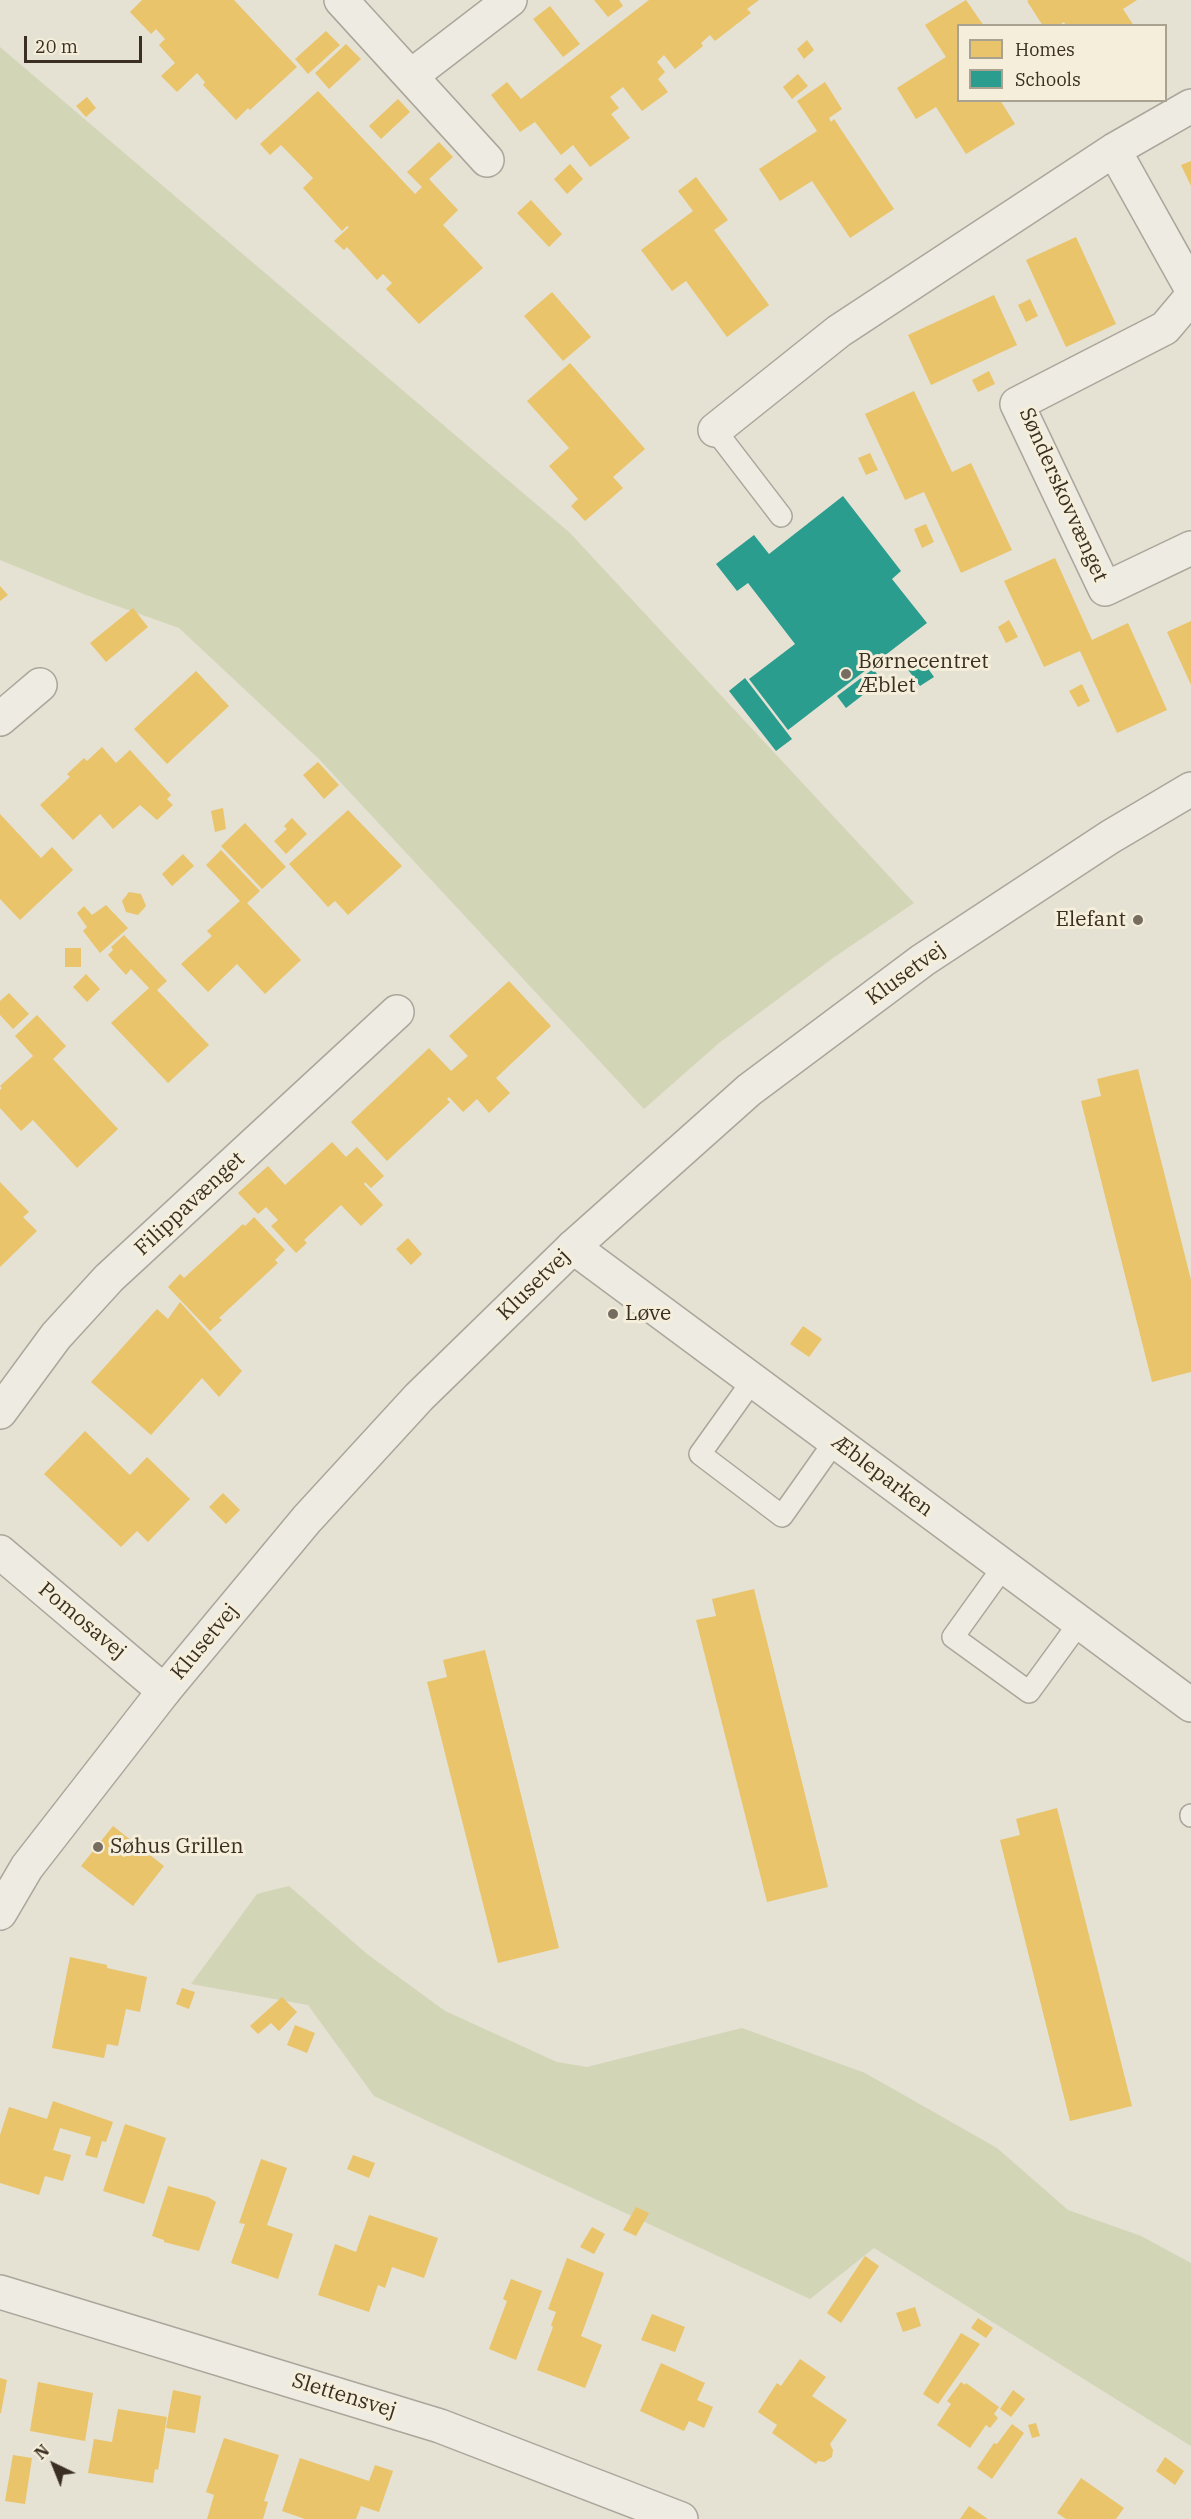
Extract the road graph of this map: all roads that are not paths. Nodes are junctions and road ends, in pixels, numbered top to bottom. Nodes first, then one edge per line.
1 (341, 0) edge
2 (510, 0) edge
3 (411, 76) junction
4 (1191, 106) edge
5 (1114, 150) junction
6 (487, 160) dead end
7 (1191, 288) edge
8 (1191, 297) edge
9 (715, 430) joint
10 (781, 516) dead end
11 (1191, 548) edge
12 (40, 685) dead end
13 (0, 719) edge
14 (1191, 789) edge
15 (397, 1012) dead end
16 (573, 1247) junction
17 (753, 1380) junction
18 (0, 1412) edge
19 (834, 1441) junction
20 (0, 1552) edge
21 (1004, 1566) junction
22 (1080, 1622) junction
23 (164, 1691) junction
24 (1191, 1705) edge
25 (0, 1913) edge
26 (0, 2292) edge
27 (681, 2519) edge

1 - 3 street
2 - 3 street
3 - 6 street
4 - 5 street
5 - 7 street
5 - 9 street
8 - 11 street, Sønderskovvænget
9 - 10 lane
12 - 13 street
14 - 16 street, Klusetvej
15 - 18 street, Filippavænget
16 - 17 street, Æbleparken
16 - 23 street, Klusetvej
17 - 19 street, Æbleparken
17 - 19 lane
19 - 21 street, Æbleparken
20 - 23 street, Pomosavej
21 - 22 street, Æbleparken
21 - 22 lane
22 - 24 street, Æbleparken
23 - 25 street, Klusetvej
26 - 27 street, Slettensvej

